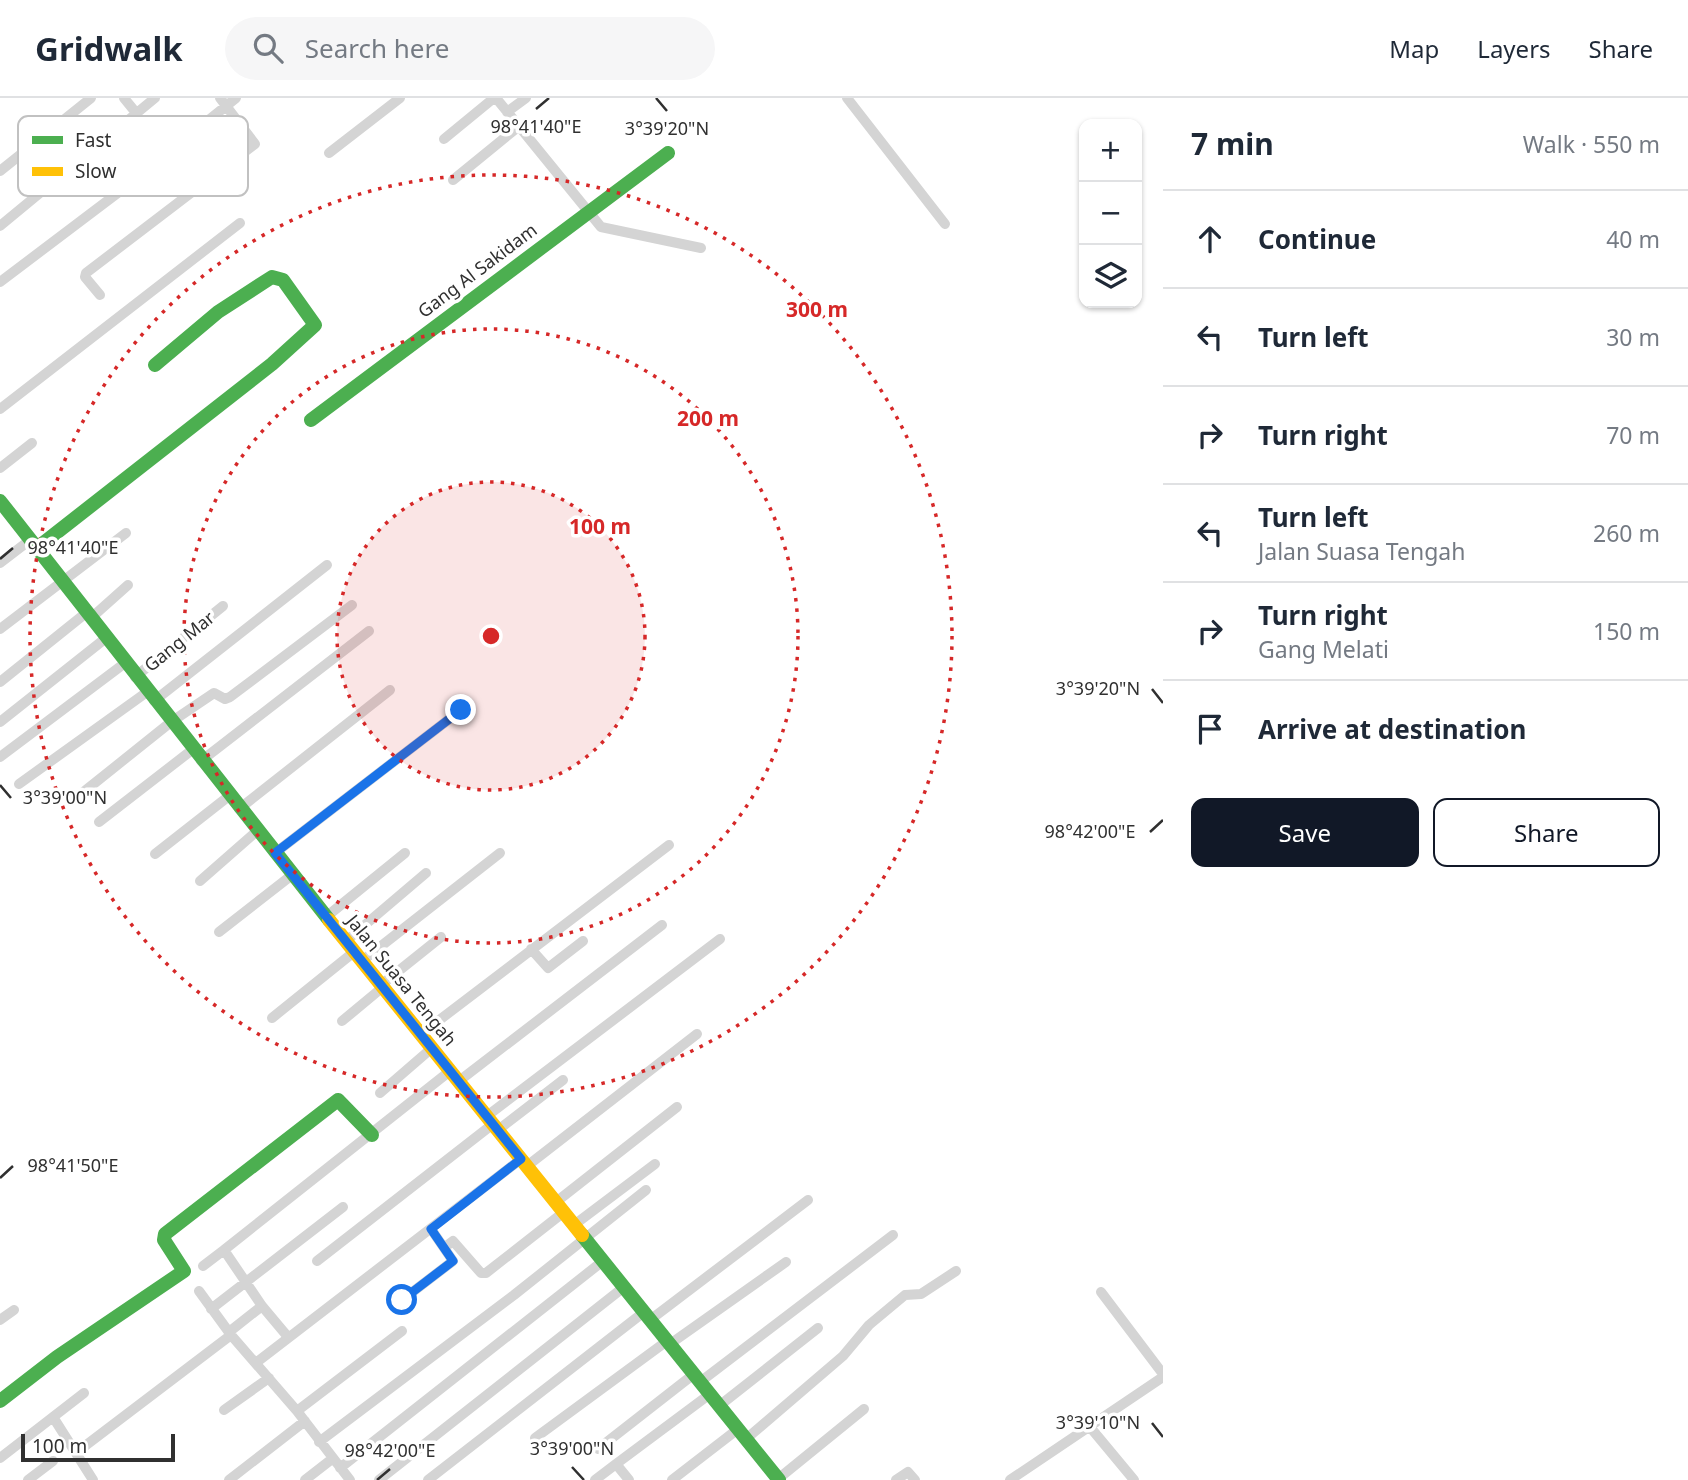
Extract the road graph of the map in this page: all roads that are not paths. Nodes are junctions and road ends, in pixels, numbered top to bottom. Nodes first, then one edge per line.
1 (91, 98) edge
2 (124, 98) edge
3 (155, 98) edge
4 (236, 98) edge
5 (400, 98) edge
6 (495, 98) edge
7 (526, 98) edge
8 (847, 98) edge
9 (223, 102) edge
10 (507, 112) junction
11 (137, 114) junction
12 (69, 116) edge
13 (135, 116) edge
14 (207, 116) edge
15 (234, 116) edge
16 (518, 127) junction
17 (248, 135) edge
18 (444, 139) dead end
19 (248, 149) edge
20 (329, 153) dead end
21 (668, 153) dead end
22 (18, 157) edge
23 (0, 171) edge
24 (453, 180) dead end
25 (37, 196) edge
26 (115, 196) edge
27 (187, 196) edge
28 (587, 211) junction
29 (240, 223) dead end
30 (945, 224) dead end
31 (0, 226) edge
32 (701, 248) dead end
33 (0, 282) edge
34 (100, 295) dead end
35 (155, 365) dead end
36 (0, 409) edge
37 (311, 420) dead end
38 (32, 443) dead end
39 (0, 468) edge
40 (0, 500) edge
41 (125, 533) dead end
42 (34, 544) junction
43 (0, 563) edge
44 (327, 565) dead end
45 (62, 581) junction
46 (128, 585) dead end
47 (352, 605) dead end
48 (223, 606) dead end
49 (88, 615) junction
50 (0, 629) edge
51 (369, 631) dead end
52 (106, 638) junction
53 (125, 663) junction
54 (135, 677) junction
55 (0, 682) edge
56 (390, 690) dead end
57 (151, 696) junction
58 (459, 699) dead end
59 (0, 722) edge
60 (171, 722) junction
61 (196, 756) junction
62 (0, 757) edge
63 (19, 784) dead end
64 (81, 794) dead end
65 (229, 796) junction
66 (239, 809) junction
67 (99, 821) dead end
68 (257, 831) junction
69 (669, 845) dead end
70 (275, 853) junction
71 (405, 853) dead end
72 (500, 853) dead end
73 (155, 854) dead end
74 (426, 873) dead end
75 (292, 875) junction
76 (200, 881) dead end
77 (326, 917) junction
78 (662, 925) dead end
79 (219, 932) dead end
80 (441, 937) dead end
81 (720, 939) dead end
82 (583, 941) dead end
83 (531, 949) junction
84 (354, 951) junction
85 (382, 986) junction
86 (272, 1018) dead end
87 (342, 1021) dead end
88 (421, 1034) junction
89 (697, 1034) dead end
90 (432, 1048) junction
91 (454, 1076) junction
92 (563, 1080) dead end
93 (380, 1093) dead end
94 (677, 1107) dead end
95 (492, 1123) junction
96 (372, 1135) junction
97 (524, 1163) junction
98 (655, 1164) dead end
99 (646, 1190) dead end
100 (808, 1200) dead end
101 (343, 1207) dead end
102 (560, 1207) junction
103 (574, 1225) junction
104 (431, 1229) junction
105 (893, 1235) dead end
106 (584, 1238) junction
107 (445, 1247) junction
108 (224, 1250) junction
109 (317, 1261) dead end
110 (603, 1261) junction
111 (786, 1262) dead end
112 (203, 1266) dead end
113 (956, 1271) dead end
114 (246, 1282) junction
115 (624, 1287) junction
116 (198, 1291) dead end
117 (1101, 1292) dead end
118 (402, 1300) dead end
119 (261, 1306) junction
120 (211, 1309) junction
121 (15, 1310) dead end
122 (647, 1316) junction
123 (0, 1320) edge
124 (818, 1328) dead end
125 (402, 1331) dead end
126 (230, 1334) junction
127 (288, 1337) junction
128 (668, 1343) junction
129 (257, 1362) junction
130 (1163, 1375) edge
131 (269, 1378) junction
132 (701, 1383) junction
133 (84, 1393) dead end
134 (0, 1401) edge
135 (719, 1406) junction
136 (864, 1409) dead end
137 (223, 1410) dead end
138 (297, 1411) junction
139 (53, 1417) junction
140 (305, 1421) junction
141 (1090, 1427) junction
142 (742, 1434) junction
143 (535, 1438) dead end
144 (319, 1442) junction
145 (598, 1449) dead end
146 (77, 1452) junction
147 (0, 1458) edge
148 (332, 1459) junction
149 (53, 1461) dead end
150 (616, 1464) junction
151 (340, 1468) junction
152 (778, 1479) edge
153 (28, 1480) edge
154 (93, 1480) edge
155 (229, 1480) edge
156 (305, 1480) edge
157 (349, 1480) edge
158 (379, 1480) edge
159 (428, 1480) edge
160 (596, 1480) edge
161 (628, 1480) edge
162 (673, 1480) edge
163 (896, 1480) edge
164 (915, 1480) edge
165 (1010, 1480) edge
166 (1134, 1480) edge

1 - 12 street
2 - 11 street
3 - 11 street
4 - 9 street
5 - 20 street
6 - 10 street
6 - 18 street
7 - 10 street
8 - 30 street
9 - 14 street
9 - 15 street
10 - 16 street
11 - 13 street
16 - 24 street
16 - 28 street
17 - 19 street
21 - 28 street, Gang Al Sakidam
22 - 23 street
25 - 31 street
26 - 33 street
27 - 34 street
28 - 32 street
28 - 37 street, Gang Al Sakidam
29 - 36 street
35 - 42 street
38 - 39 street
40 - 42 street, Jalan Suasa Tengah
41 - 45 street
42 - 43 street
42 - 45 street, Jalan Suasa Tengah
44 - 57 street
45 - 49 street, Jalan Suasa Tengah
45 - 50 street
46 - 49 street
47 - 60 street
48 - 54 street, Gang Mar
49 - 52 street, Jalan Suasa Tengah
49 - 55 street
51 - 61 street
52 - 53 street, Jalan Suasa Tengah
52 - 59 street
53 - 54 street, Jalan Suasa Tengah
53 - 62 street
54 - 57 street, Jalan Suasa Tengah
56 - 66 street
57 - 60 street, Jalan Suasa Tengah
57 - 63 street
58 - 70 street
60 - 61 street, Jalan Suasa Tengah
60 - 64 street
61 - 65 street, Jalan Suasa Tengah
61 - 67 street
65 - 66 street, Jalan Suasa Tengah
65 - 73 street
66 - 68 street, Jalan Suasa Tengah
68 - 70 street, Jalan Suasa Tengah
68 - 76 street
69 - 83 street
70 - 75 street, Jalan Suasa Tengah
71 - 77 street
72 - 84 street
74 - 84 street
75 - 77 street, Jalan Suasa Tengah
75 - 79 street
77 - 84 street, Jalan Suasa Tengah
78 - 91 street
80 - 85 street
81 - 95 street
82 - 83 street
83 - 88 street
84 - 85 street, Jalan Suasa Tengah
84 - 86 street
85 - 87 street
85 - 88 street, Jalan Suasa Tengah
88 - 90 street, Jalan Suasa Tengah
89 - 97 street
90 - 91 street, Jalan Suasa Tengah
90 - 93 street
91 - 95 street, Jalan Suasa Tengah
91 - 96 street
92 - 95 street
94 - 102 street
95 - 97 street, Jalan Suasa Tengah
95 - 109 street
96 - 108 street
96 - 134 street
97 - 102 street, Jalan Suasa Tengah
97 - 104 street
98 - 103 street
99 - 106 street
100 - 122 street
101 - 114 street
102 - 103 street, Jalan Suasa Tengah
102 - 107 street
103 - 106 street, Jalan Suasa Tengah
104 - 107 street
104 - 127 street
105 - 132 street
106 - 110 street, Jalan Suasa Tengah
106 - 144 street
107 - 118 street
108 - 112 street
108 - 114 street
110 - 115 street, Jalan Suasa Tengah
110 - 151 street
111 - 128 street
113 - 142 street
114 - 119 street
114 - 120 street
115 - 122 street, Jalan Suasa Tengah
115 - 158 street
116 - 120 street
117 - 130 street
119 - 126 street
119 - 127 street
120 - 126 street
121 - 123 street
122 - 128 street, Jalan Suasa Tengah
122 - 159 street
124 - 135 street
125 - 138 street
126 - 129 street
126 - 146 street
127 - 129 street
128 - 132 street, Jalan Suasa Tengah
128 - 143 street
129 - 131 street
130 - 141 street
131 - 137 street
131 - 138 street
132 - 135 street, Jalan Suasa Tengah
132 - 145 street
132 - 150 street
133 - 139 street
135 - 142 street, Jalan Suasa Tengah
136 - 152 street
138 - 140 street
139 - 146 street
139 - 147 street
140 - 144 street
140 - 155 street
141 - 165 street
141 - 166 street
142 - 152 street, Jalan Suasa Tengah
142 - 162 street
144 - 148 street
146 - 154 street
148 - 151 street
148 - 156 street
149 - 153 street
150 - 160 street
150 - 161 street
151 - 157 street
163 - 164 street

